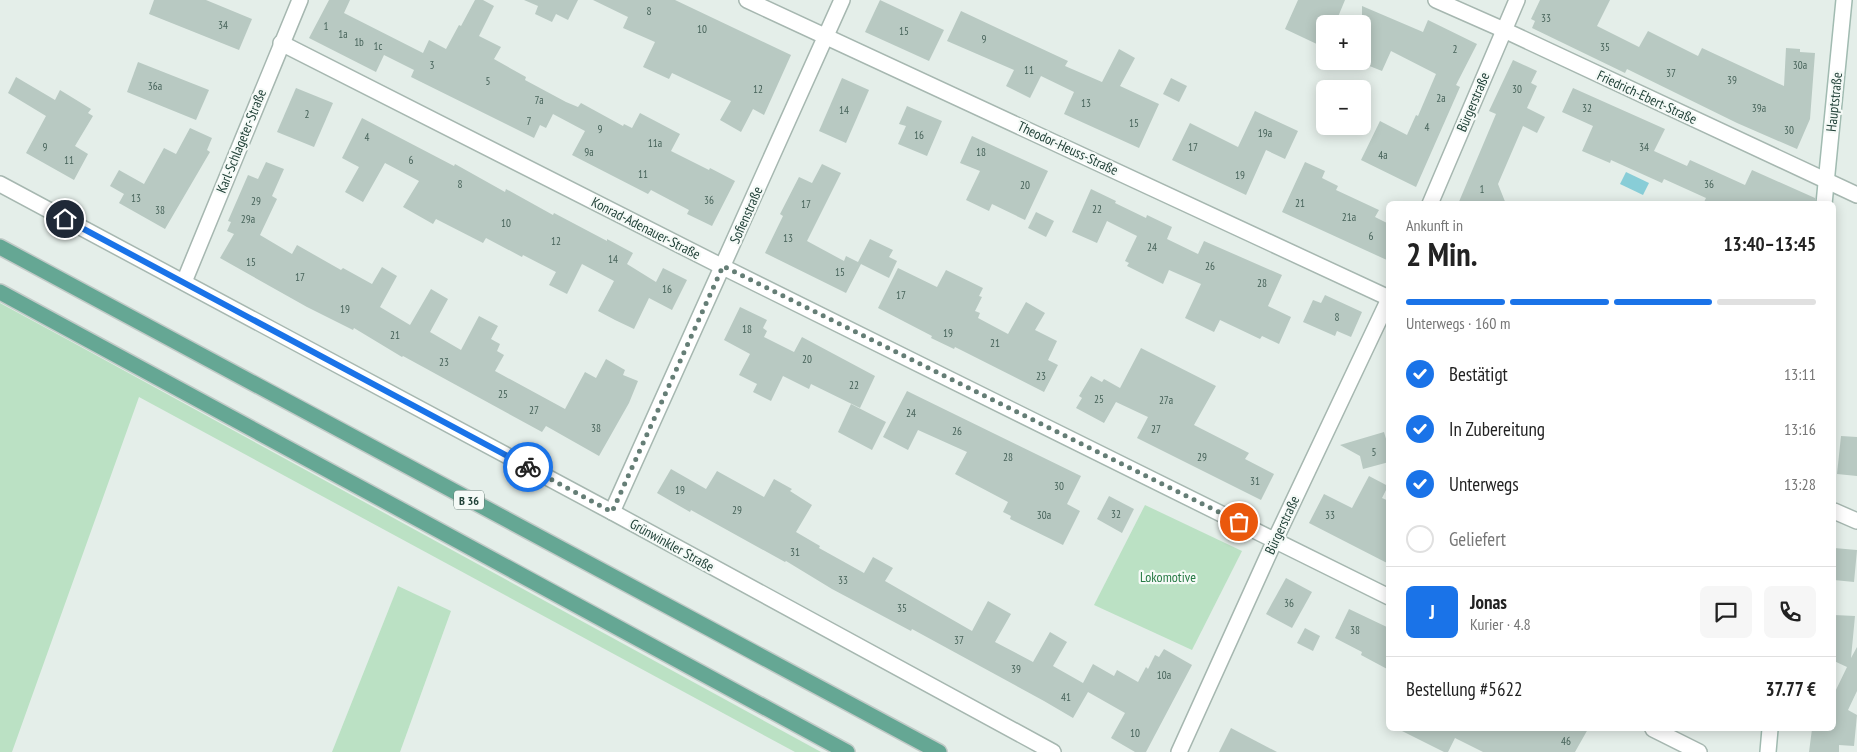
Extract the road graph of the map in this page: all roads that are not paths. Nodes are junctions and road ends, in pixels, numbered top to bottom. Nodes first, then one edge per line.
1 (300, 0) edge
2 (747, 0) edge
3 (842, 0) edge
4 (1436, 0) edge
5 (1517, 0) edge
6 (1844, 0) edge
7 (1504, 30) junction
8 (826, 36) junction
9 (281, 43) junction
10 (1827, 181) junction
11 (0, 184) edge
12 (1857, 195) edge
13 (1431, 201) edge
14 (1824, 201) edge
15 (0, 247) edge
16 (723, 266) junction
17 (184, 282) junction
18 (0, 292) edge
19 (1386, 297) edge
20 (1386, 304) edge
21 (1836, 511) edge
22 (612, 512) junction
23 (1857, 521) edge
24 (1275, 540) junction
25 (1386, 596) edge
26 (1657, 731) edge
27 (1770, 731) edge
28 (847, 752) edge
29 (938, 752) edge
30 (1053, 752) edge
31 (1178, 752) edge
32 (1700, 752) edge
33 (1768, 752) edge

1 - 9 street, Karl-Schlageter-Straße
2 - 8 street, Theodor-Heuss-Straße
3 - 8 street, Sofienstraße
4 - 7 street, Friedrich-Ebert-Straße
5 - 7 street, Bürgerstraße
6 - 10 street, Hauptstraße
7 - 10 street, Friedrich-Ebert-Straße
7 - 13 street, Bürgerstraße
8 - 16 street, Sofienstraße
8 - 19 street, Theodor-Heuss-Straße
9 - 16 street, Konrad-Adenauer-Straße
9 - 17 street, Karl-Schlageter-Straße
10 - 12 street, Friedrich-Ebert-Straße
10 - 14 street, Hauptstraße
11 - 17 street, Grünwinkler Straße
15 - 29 main road, B 36
16 - 22 street, Sofienstraße
16 - 24 street, Konrad-Adenauer-Straße
17 - 22 street, Grünwinkler Straße
18 - 28 main road
20 - 24 street, Bürgerstraße
21 - 23 street
22 - 30 street, Grünwinkler Straße
24 - 25 street, Konrad-Adenauer-Straße
24 - 31 street, Bürgerstraße
26 - 32 street
27 - 33 street

